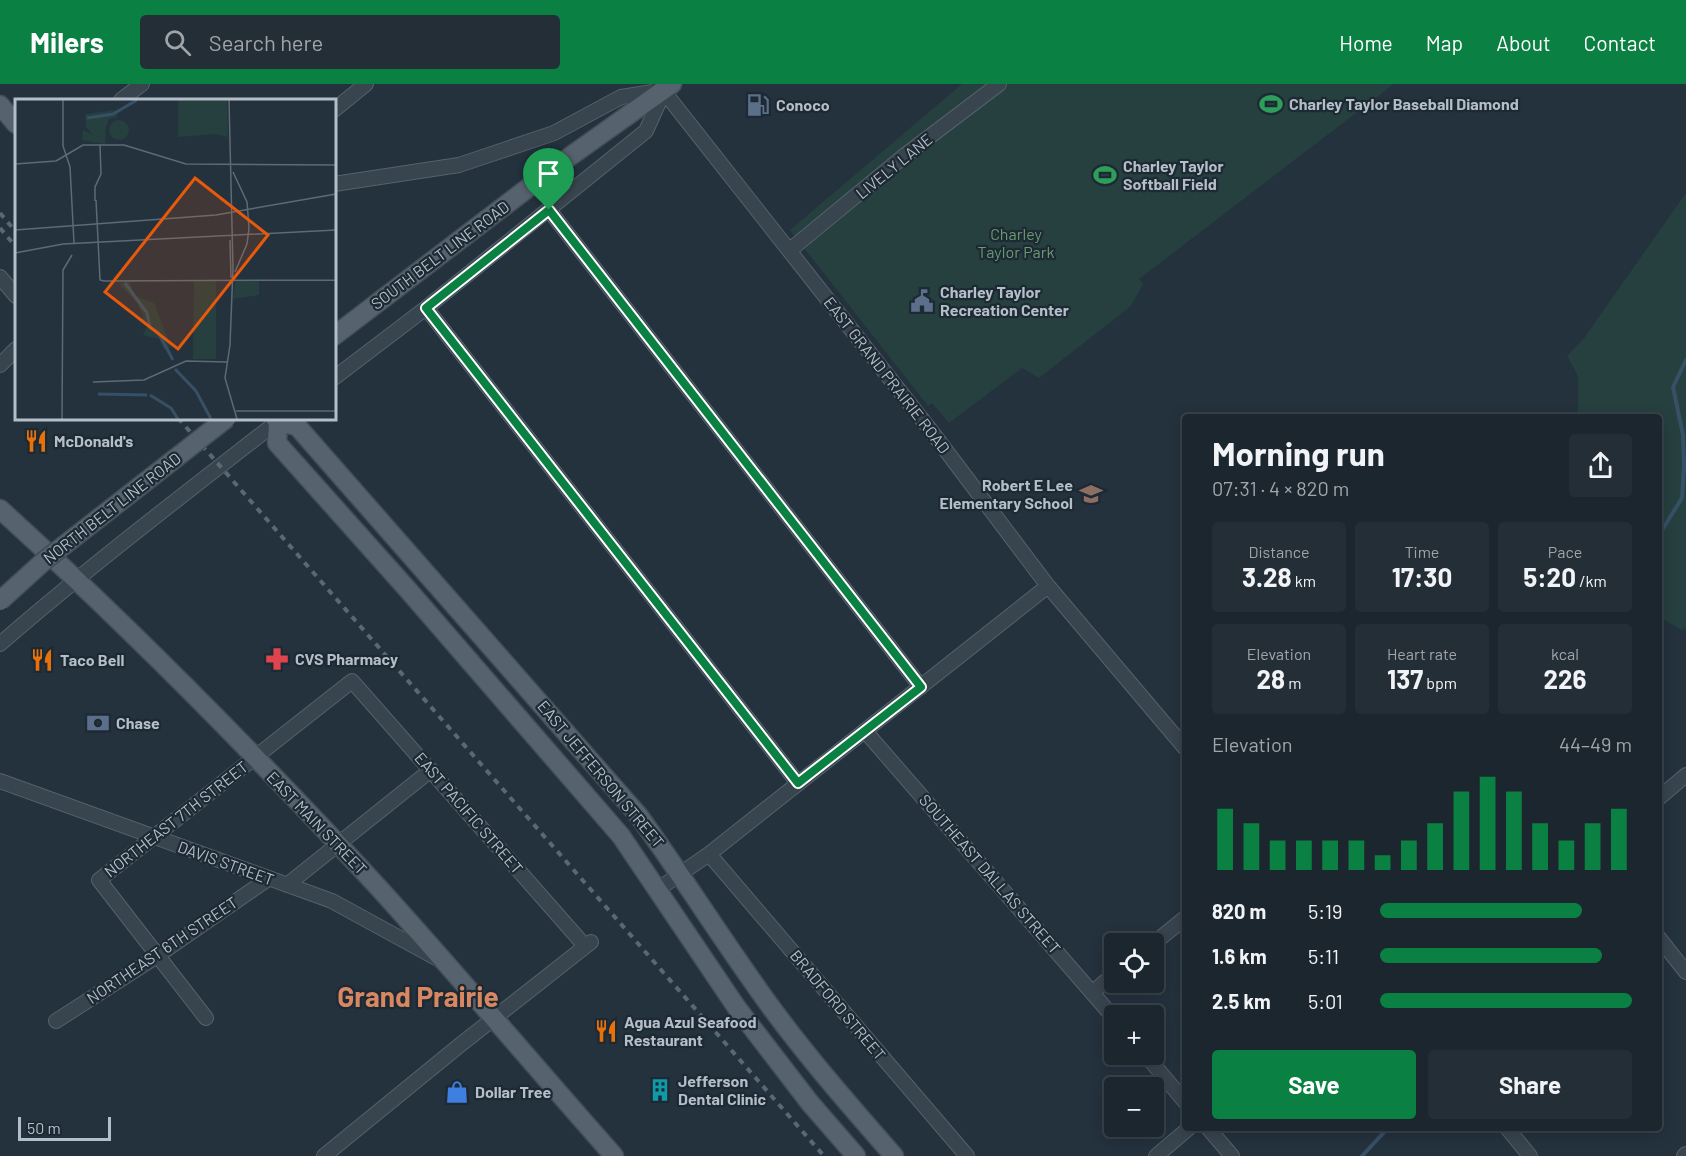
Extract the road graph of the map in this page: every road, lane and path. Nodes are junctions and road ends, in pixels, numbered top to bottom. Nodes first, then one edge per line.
1 (142, 84) edge
2 (366, 84) edge
3 (999, 84) edge
4 (665, 86) edge
5 (123, 99) edge
6 (0, 105) edge
7 (336, 108) edge
8 (15, 123) edge
9 (336, 184) edge
10 (549, 210) junction
11 (790, 250) junction
12 (0, 277) edge
13 (15, 295) edge
14 (426, 308) junction
15 (336, 334) edge
16 (15, 351) edge
17 (0, 365) edge
18 (336, 376) edge
19 (224, 420) edge
20 (278, 420) edge
21 (0, 509) edge
22 (76, 579) junction
23 (1048, 586) junction
24 (0, 601) edge
25 (0, 644) edge
26 (352, 681) joint
27 (921, 687) junction
28 (543, 704) junction
29 (523, 721) junction
30 (865, 731) junction
31 (1182, 744) edge
32 (254, 757) junction
33 (431, 770) junction
34 (1686, 775) edge
35 (0, 781) edge
36 (798, 783) junction
37 (1662, 795) edge
38 (154, 837) junction
39 (338, 845) junction
40 (709, 854) junction
41 (681, 873) junction
42 (268, 879) junction
43 (287, 885) junction
44 (657, 890) junction
45 (1182, 920) edge
46 (1164, 935) edge
47 (1662, 942) edge
48 (157, 956) junction
49 (445, 963) junction
50 (1686, 972) edge
51 (1104, 983) edge
52 (1093, 992) junction
53 (1104, 1006) edge
54 (206, 1018) dead end
55 (493, 1018) junction
56 (56, 1021) dead end
57 (1154, 1065) edge
58 (820, 1068) junction
59 (795, 1083) junction
60 (1182, 1098) edge
61 (1185, 1131) edge
62 (1211, 1131) edge
63 (1509, 1131) edge
64 (885, 1153) edge
65 (324, 1156) edge
66 (614, 1156) edge
67 (856, 1156) edge
68 (967, 1156) edge
69 (1156, 1156) edge
70 (1232, 1156) edge
71 (1530, 1156) edge

1 - 5 street
2 - 7 street
3 - 11 street, LIVELY LANE
4 - 9 street
4 - 10 street, SOUTH BELT LINE ROAD
4 - 11 street, EAST GRAND PRAIRIE ROAD
4 - 15 main road, SOUTH BELT LINE ROAD
6 - 8 main road
10 - 14 street, SOUTH BELT LINE ROAD
10 - 27 street
11 - 23 street, EAST GRAND PRAIRIE ROAD
12 - 13 street
14 - 18 street, SOUTH BELT LINE ROAD
14 - 36 street
16 - 17 street
19 - 24 main road, NORTH BELT LINE ROAD, bridge
20 - 22 street
20 - 28 main road, EAST JEFFERSON STREET
20 - 29 main road, EAST JEFFERSON STREET
21 - 22 main road, EAST MAIN STREET
22 - 25 street, NORTH BELT LINE ROAD
22 - 32 main road, EAST MAIN STREET
23 - 27 street
23 - 31 street, EAST GRAND PRAIRIE ROAD
26 - 32 street, NORTHEAST 7TH STREET
26 - 33 street, EAST PACIFIC STREET
27 - 30 street
28 - 29 main road
28 - 41 main road, EAST JEFFERSON STREET
29 - 44 main road, EAST JEFFERSON STREET
30 - 36 street
30 - 52 street, SOUTHEAST DALLAS STREET
32 - 38 street, NORTHEAST 7TH STREET
32 - 39 main road, EAST MAIN STREET
33 - 39 street
33 - 55 street, EAST PACIFIC STREET
34 - 37 street
35 - 38 street, DAVIS STREET
36 - 40 street
38 - 42 street, DAVIS STREET
38 - 48 street, NORTHEAST 7TH STREET
39 - 43 street
39 - 49 main road, EAST MAIN STREET
40 - 41 street
40 - 68 street, BRADFORD STREET
41 - 44 street
41 - 58 main road, EAST JEFFERSON STREET
42 - 43 street, DAVIS STREET
42 - 48 street, NORTHEAST 6TH STREET
43 - 49 street, DAVIS STREET
44 - 59 main road, EAST JEFFERSON STREET
45 - 46 street
47 - 50 street
48 - 54 street
48 - 56 street, NORTHEAST 6TH STREET
49 - 55 main road, EAST MAIN STREET
51 - 52 street
52 - 53 street, SOUTHEAST DALLAS STREET
55 - 65 street
55 - 66 main road, EAST MAIN STREET
57 - 60 street
58 - 59 main road
58 - 64 main road, EAST JEFFERSON STREET
59 - 67 main road, EAST JEFFERSON STREET
61 - 69 street
62 - 70 street
63 - 71 street

